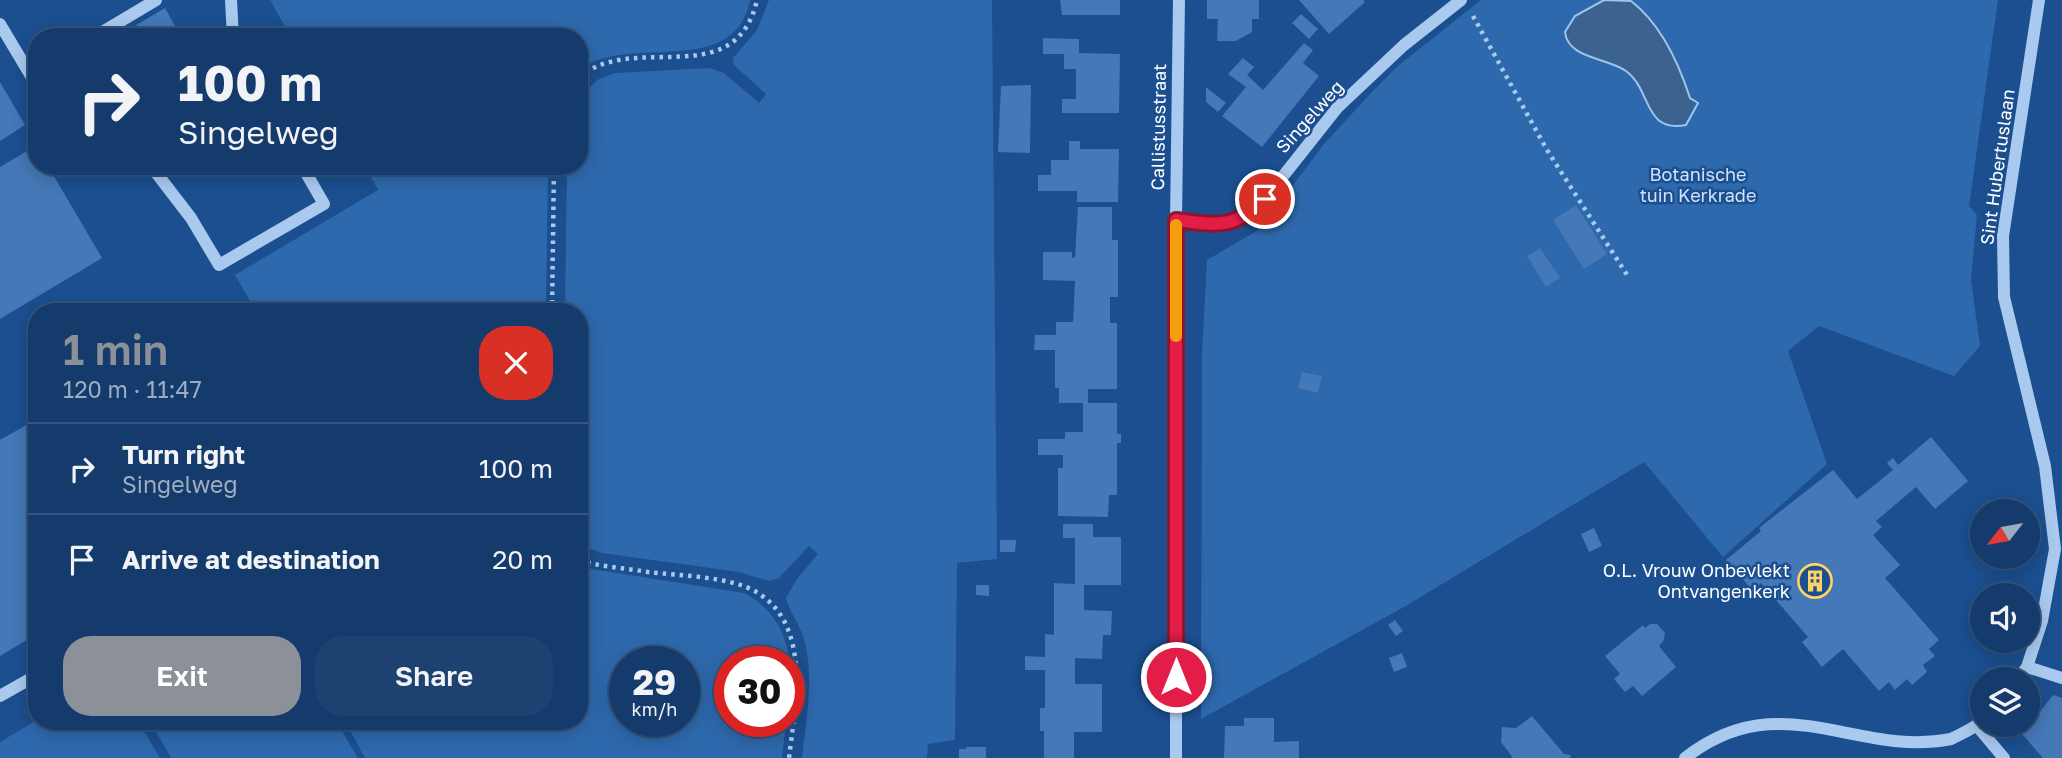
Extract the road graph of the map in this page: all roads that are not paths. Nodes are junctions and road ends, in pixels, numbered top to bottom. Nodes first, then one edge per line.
1 (156, 0) edge
2 (231, 0) edge
3 (1178, 0) edge
4 (2039, 0) edge
5 (1465, 5) edge
6 (0, 24) edge
7 (109, 28) edge
8 (233, 28) edge
9 (28, 71) edge
10 (158, 175) edge
11 (307, 175) edge
12 (1176, 220) junction
13 (2027, 667) edge
14 (2040, 671) edge
15 (2062, 678) edge
16 (28, 680) edge
17 (0, 696) edge
18 (1970, 728) edge
19 (1990, 737) edge
20 (1176, 758) edge
21 (1685, 758) edge
22 (2004, 758) edge

1 - 7 street
2 - 8 street
3 - 12 street, Callistusstraat
4 - 13 street, Sint Hubertuslaan
5 - 12 street, Singelweg
6 - 9 street
10 - 11 street
12 - 20 street, Callistusstraat
14 - 15 street
16 - 17 street
18 - 21 street
19 - 22 street

